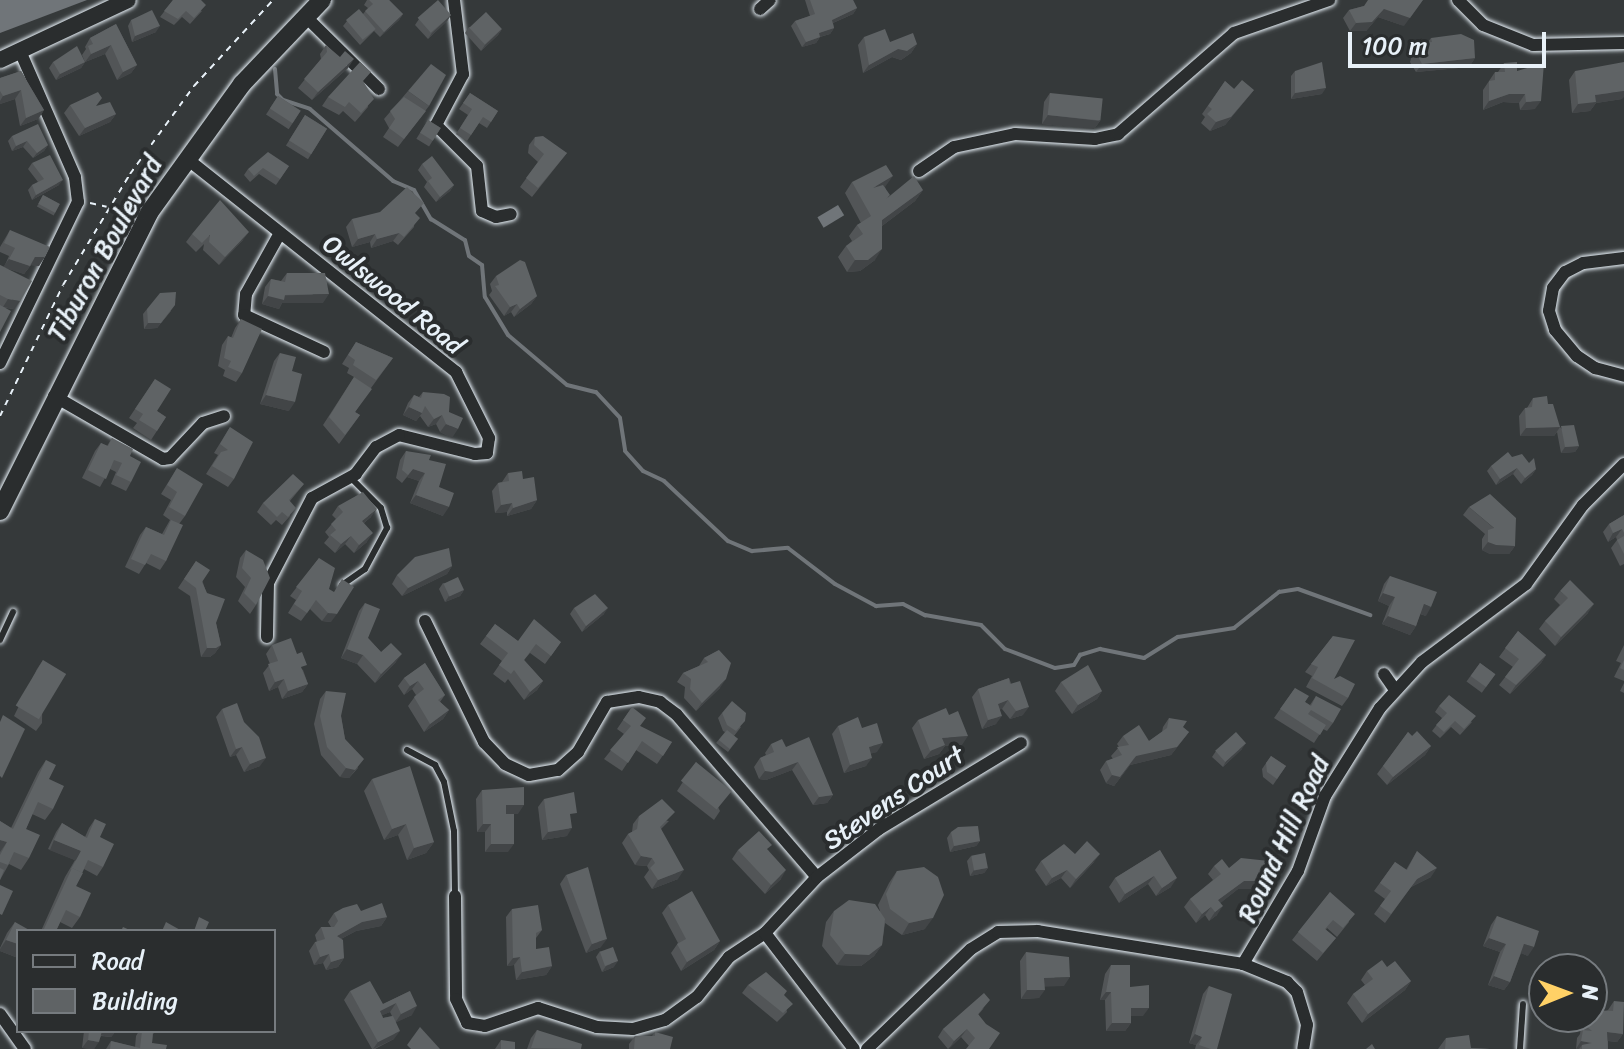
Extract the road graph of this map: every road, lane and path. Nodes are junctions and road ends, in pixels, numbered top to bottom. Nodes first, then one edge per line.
1 (128, 0) edge
2 (273, 0) edge
3 (322, 0) edge
4 (454, 0) edge
5 (1329, 0) edge
6 (1458, 0) edge
7 (305, 16) junction
8 (1624, 43) edge
9 (20, 51) junction
10 (0, 60) edge
11 (379, 89) dead end
12 (186, 158) junction
13 (919, 171) dead end
14 (78, 202) junction
15 (109, 207) junction
16 (511, 214) dead end
17 (280, 233) junction
18 (1624, 258) edge
19 (324, 352) dead end
20 (0, 363) edge
21 (1624, 376) edge
22 (54, 396) junction
23 (0, 416) edge
24 (224, 416) dead end
25 (1624, 464) edge
26 (350, 477) junction
27 (0, 511) edge
28 (342, 585) edge
29 (13, 612) dead end
30 (425, 621) dead end
31 (267, 637) dead end
32 (0, 640) edge
33 (1384, 674) dead end
34 (1395, 690) junction
35 (1021, 743) dead end
36 (407, 750) dead end
37 (817, 877) junction
38 (455, 896) joint
39 (765, 933) junction
40 (1243, 964) junction
41 (1523, 1004) dead end
42 (0, 1014) edge
43 (25, 1049) edge
44 (854, 1049) edge
45 (867, 1049) edge
46 (1303, 1049) edge
47 (1520, 1049) edge

1 - 9 street
2 - 15 path
3 - 7 main road, Tiburon Boulevard
4 - 16 street
5 - 13 street
6 - 8 street
7 - 11 street
7 - 12 main road, Tiburon Boulevard
9 - 10 street
9 - 14 street
12 - 17 street, Owlswood Road
12 - 22 main road, Tiburon Boulevard
14 - 15 path
14 - 20 street
15 - 23 path
17 - 19 street
17 - 26 street, Owlswood Road
18 - 21 street
22 - 24 street
22 - 27 main road, Tiburon Boulevard
25 - 34 street, Round Hill Road
26 - 28 lane
26 - 31 street, Owlswood Road
29 - 32 lane
30 - 37 street
33 - 34 street
34 - 40 street, Round Hill Road
35 - 37 street, Stevens Court
36 - 38 lane
37 - 39 street, Stevens Court
38 - 39 street, Stevens Court
39 - 44 street
40 - 45 street
40 - 46 street
41 - 47 lane
42 - 43 street

